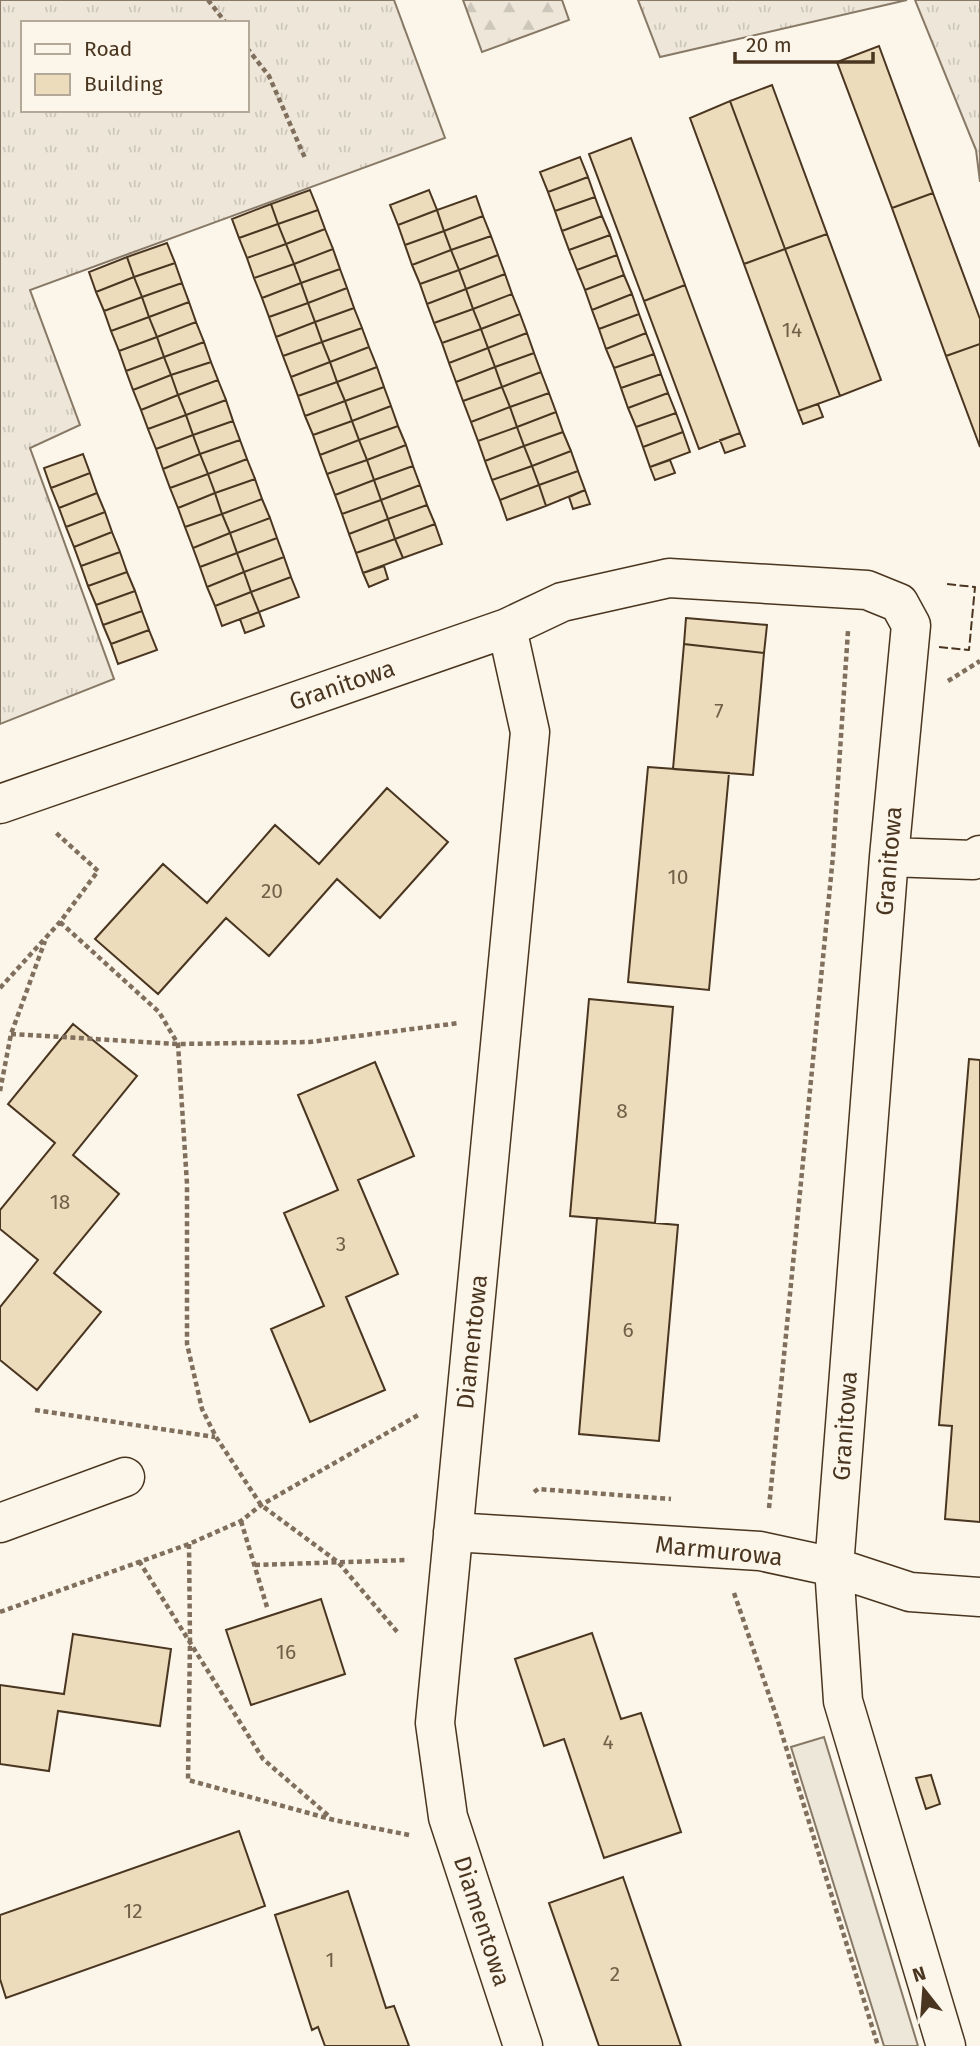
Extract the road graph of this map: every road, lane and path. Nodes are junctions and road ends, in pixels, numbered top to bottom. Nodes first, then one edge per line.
1 (208, 0) edge
2 (224, 21) edge
3 (248, 49) edge
4 (305, 158) dead end
5 (849, 625) dead end
6 (507, 628) junction
7 (0, 804) edge
8 (50, 828) dead end
9 (980, 855) edge
10 (889, 857) junction
11 (60, 922) junction
12 (45, 939) junction
13 (0, 988) edge
14 (463, 1023) dead end
15 (11, 1034) junction
16 (178, 1044) junction
17 (0, 1091) edge
18 (34, 1410) dead end
19 (422, 1413) dead end
20 (216, 1437) junction
21 (125, 1477) dead end
22 (531, 1494) dead end
23 (674, 1499) dead end
24 (261, 1505) junction
25 (241, 1521) junction
26 (0, 1523) edge
27 (453, 1532) junction
28 (189, 1544) junction
29 (760, 1551) junction
30 (414, 1560) dead end
31 (139, 1562) junction
32 (338, 1562) junction
33 (255, 1565) junction
34 (834, 1567) junction
35 (732, 1588) dead end
36 (980, 1597) edge
37 (267, 1607) dead end
38 (0, 1612) edge
39 (403, 1638) dead end
40 (190, 1642) junction
41 (334, 1820) junction
42 (420, 1837) dead end
43 (523, 2046) edge
44 (878, 2046) edge
45 (946, 2046) edge

1 - 2 path
3 - 4 path
5 - 29 path
6 - 7 street, Granitowa
6 - 10 street, Granitowa
6 - 27 street, Diamentowa
8 - 11 path
9 - 10 street
10 - 34 street, Granitowa
11 - 12 path
11 - 16 path
12 - 13 path
12 - 15 path
14 - 16 path
15 - 16 path
15 - 17 path
16 - 20 path
18 - 20 path
19 - 24 path
20 - 24 path
21 - 26 street
22 - 23 path
24 - 25 path
24 - 32 path
25 - 28 path
25 - 33 path
27 - 29 street, Marmurowa
27 - 43 street, Diamentowa
28 - 31 path
28 - 40 path
29 - 34 street, Marmurowa
30 - 32 path
31 - 38 path
31 - 40 path
32 - 33 path
32 - 39 path
33 - 37 path
34 - 36 street, Marmurowa
34 - 45 street, Granitowa
35 - 44 path
40 - 41 path
40 - 41 path
41 - 42 path

